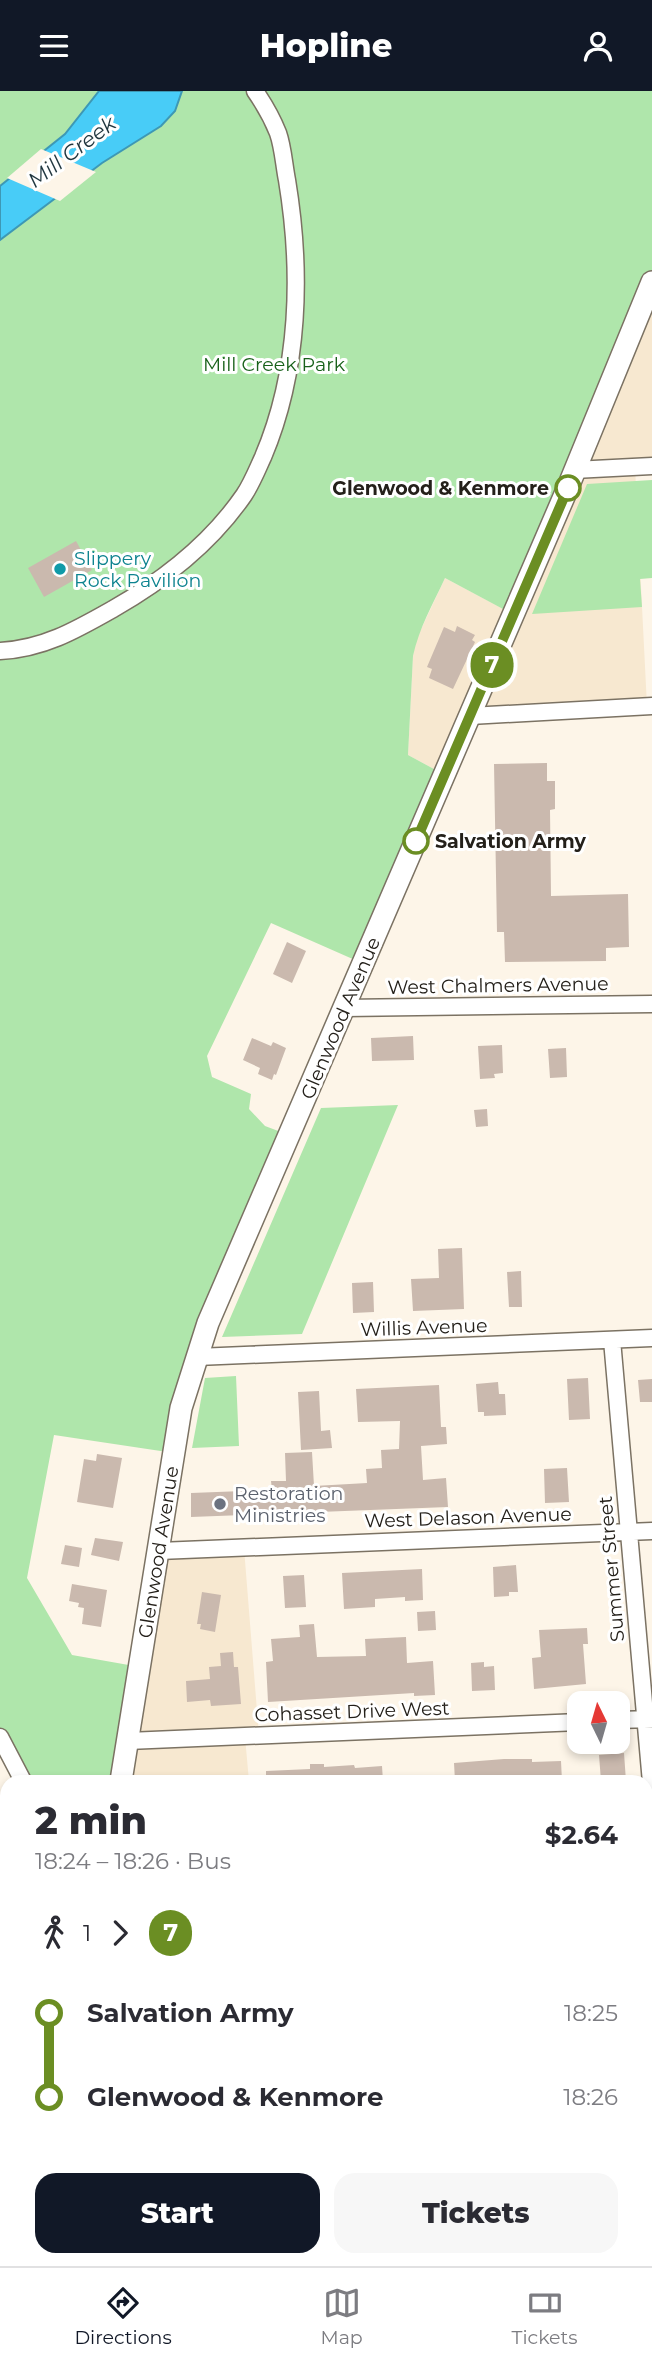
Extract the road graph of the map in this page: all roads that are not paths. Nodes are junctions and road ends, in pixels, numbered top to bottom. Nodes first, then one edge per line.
1 (255, 91) edge
2 (652, 282) edge
3 (652, 466) edge
4 (574, 470) junction
5 (0, 651) edge
6 (652, 706) edge
7 (471, 716) junction
8 (652, 1004) edge
9 (344, 1009) junction
10 (652, 1338) edge
11 (612, 1340) junction
12 (197, 1357) junction
13 (652, 1531) edge
14 (629, 1532) junction
15 (159, 1551) junction
16 (649, 1719) edge
17 (630, 1720) edge
18 (567, 1723) edge
19 (0, 1737) edge
20 (128, 1741) junction
21 (20, 1775) edge
22 (122, 1775) edge
23 (651, 1775) edge

1 - 5 street
2 - 4 main road, Glenwood Avenue
3 - 4 street
4 - 7 main road, Glenwood Avenue
6 - 7 street
7 - 9 main road, Glenwood Avenue
8 - 9 street, West Chalmers Avenue
9 - 12 main road, Glenwood Avenue
10 - 11 street, Willis Avenue
11 - 12 street, Willis Avenue
11 - 14 street, Summer Street
12 - 15 main road, Glenwood Avenue
13 - 14 street, West Delason Avenue
14 - 15 street, West Delason Avenue
14 - 16 street, Summer Street
15 - 20 main road, Glenwood Avenue
16 - 17 street
16 - 23 street, Summer Street
18 - 20 street, Cohasset Drive West
19 - 21 street
20 - 22 main road, Glenwood Avenue

